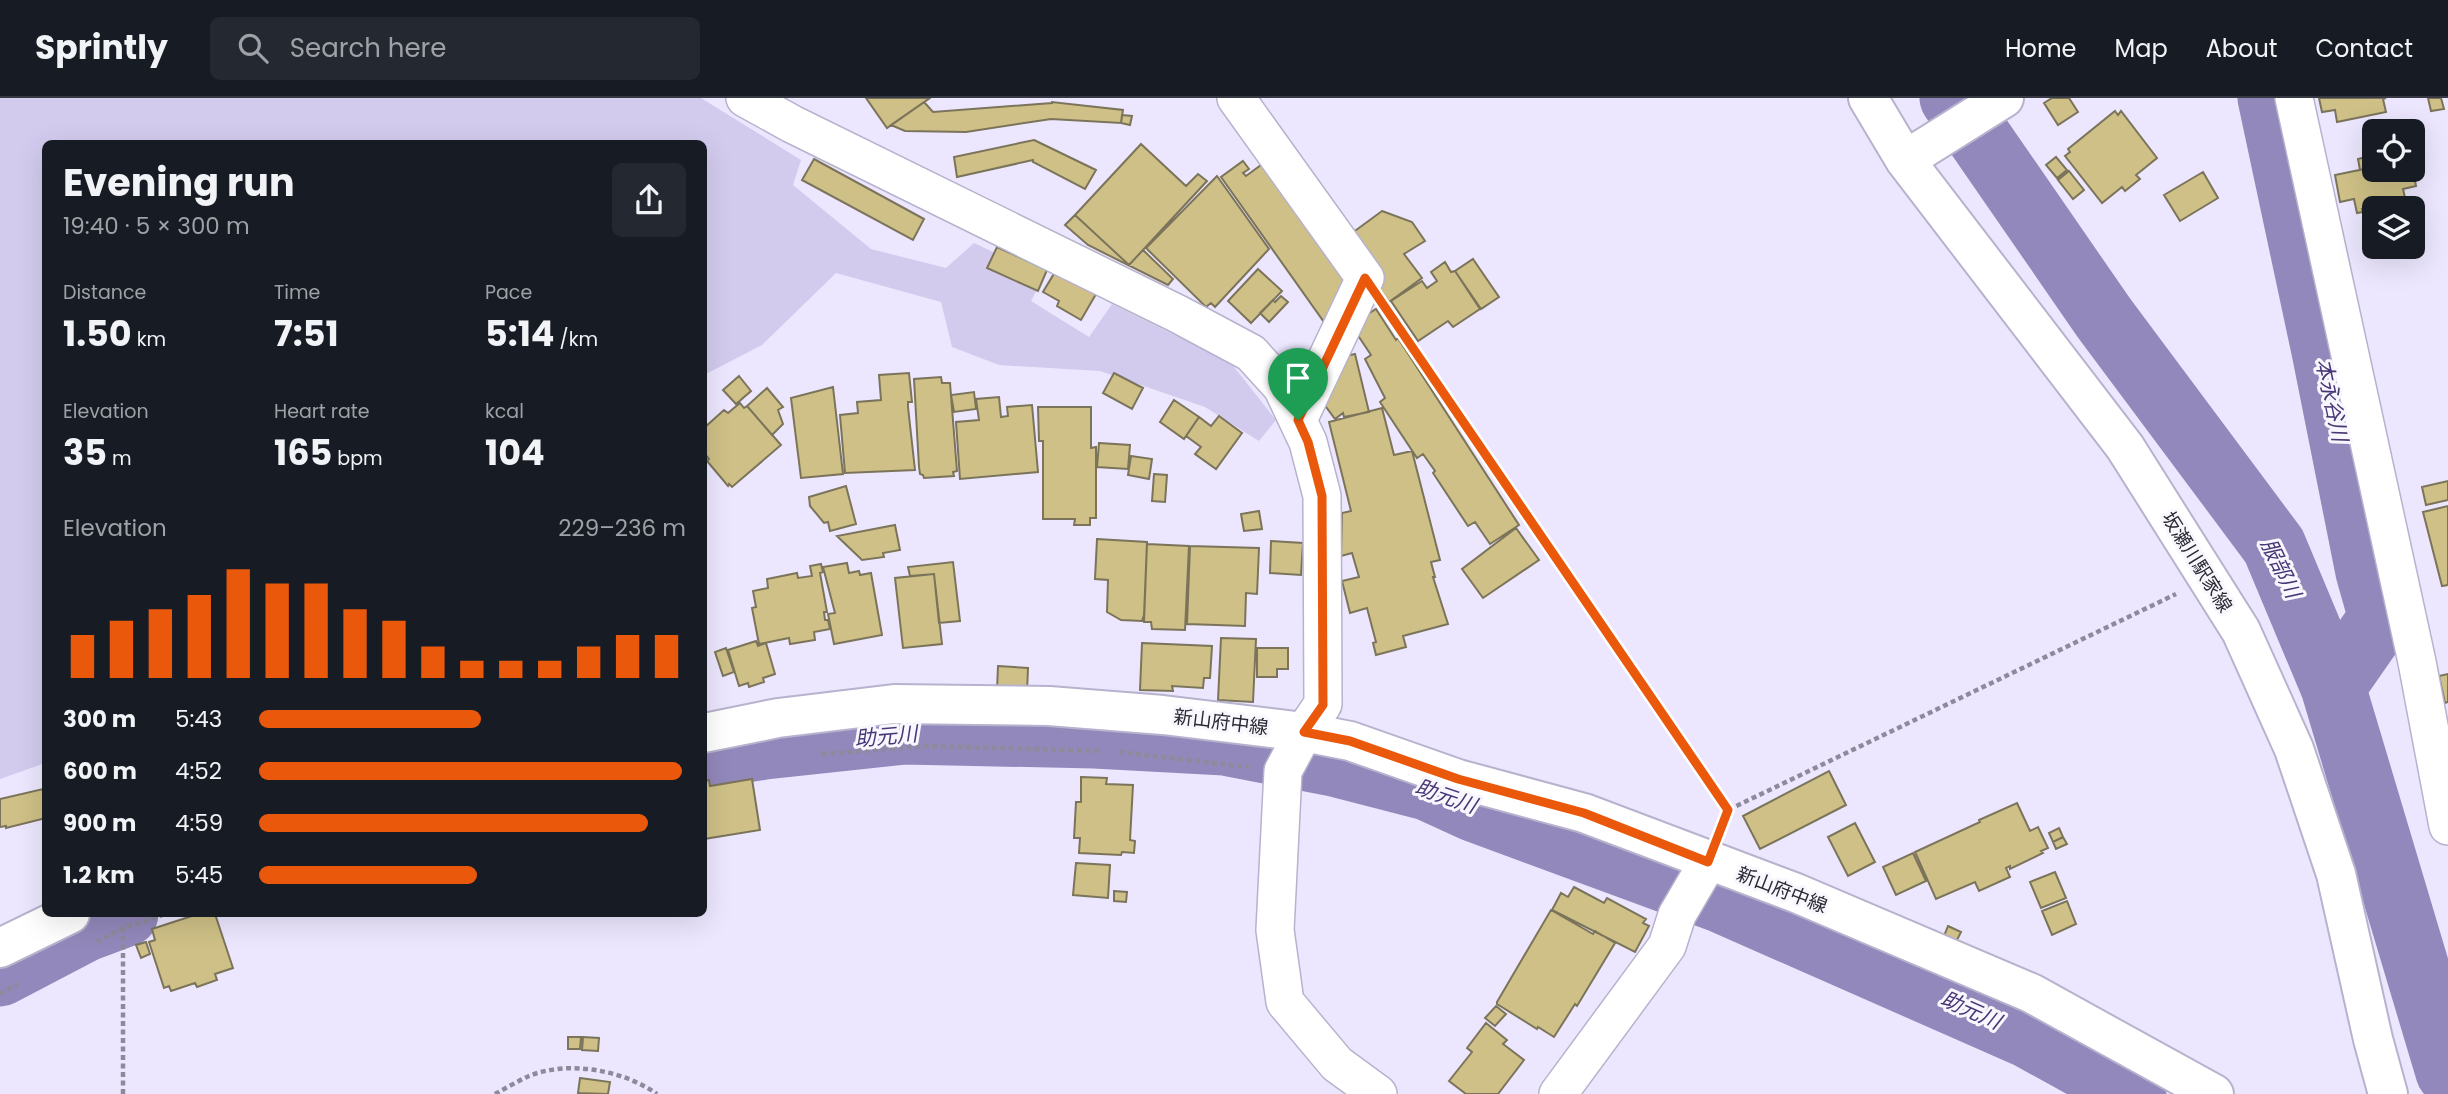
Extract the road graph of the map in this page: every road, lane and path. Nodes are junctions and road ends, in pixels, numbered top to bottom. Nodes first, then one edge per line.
1 (746, 98) edge
2 (1236, 98) edge
3 (1868, 98) edge
4 (2004, 98) edge
5 (2294, 98) edge
6 (1905, 160) junction
7 (1365, 278) junction
8 (1298, 420) junction
9 (2154, 606) dead end
10 (707, 732) edge
11 (1304, 732) junction
12 (811, 754) dead end
13 (1283, 771) junction
14 (1728, 810) junction
15 (2448, 826) edge
16 (1708, 862) junction
17 (64, 917) edge
18 (123, 928) dead end
19 (0, 948) edge
20 (122, 1094) edge
21 (495, 1094) edge
22 (657, 1094) edge
23 (1378, 1094) edge
24 (1558, 1094) edge
25 (2214, 1094) edge
26 (2388, 1094) edge

1 - 8 street
2 - 7 street
3 - 6 main road, 坂瀬川駅家線
4 - 6 main road
5 - 15 street
6 - 26 main road, 坂瀬川駅家線
7 - 8 street
7 - 14 path
8 - 11 street
9 - 14 path
10 - 11 main road, 新山府中線
11 - 13 street
11 - 16 main road, 新山府中線
12 - 13 path
13 - 23 street
14 - 16 path
16 - 24 street
16 - 25 main road, 新山府中線
17 - 19 main road
18 - 20 path
21 - 22 path

